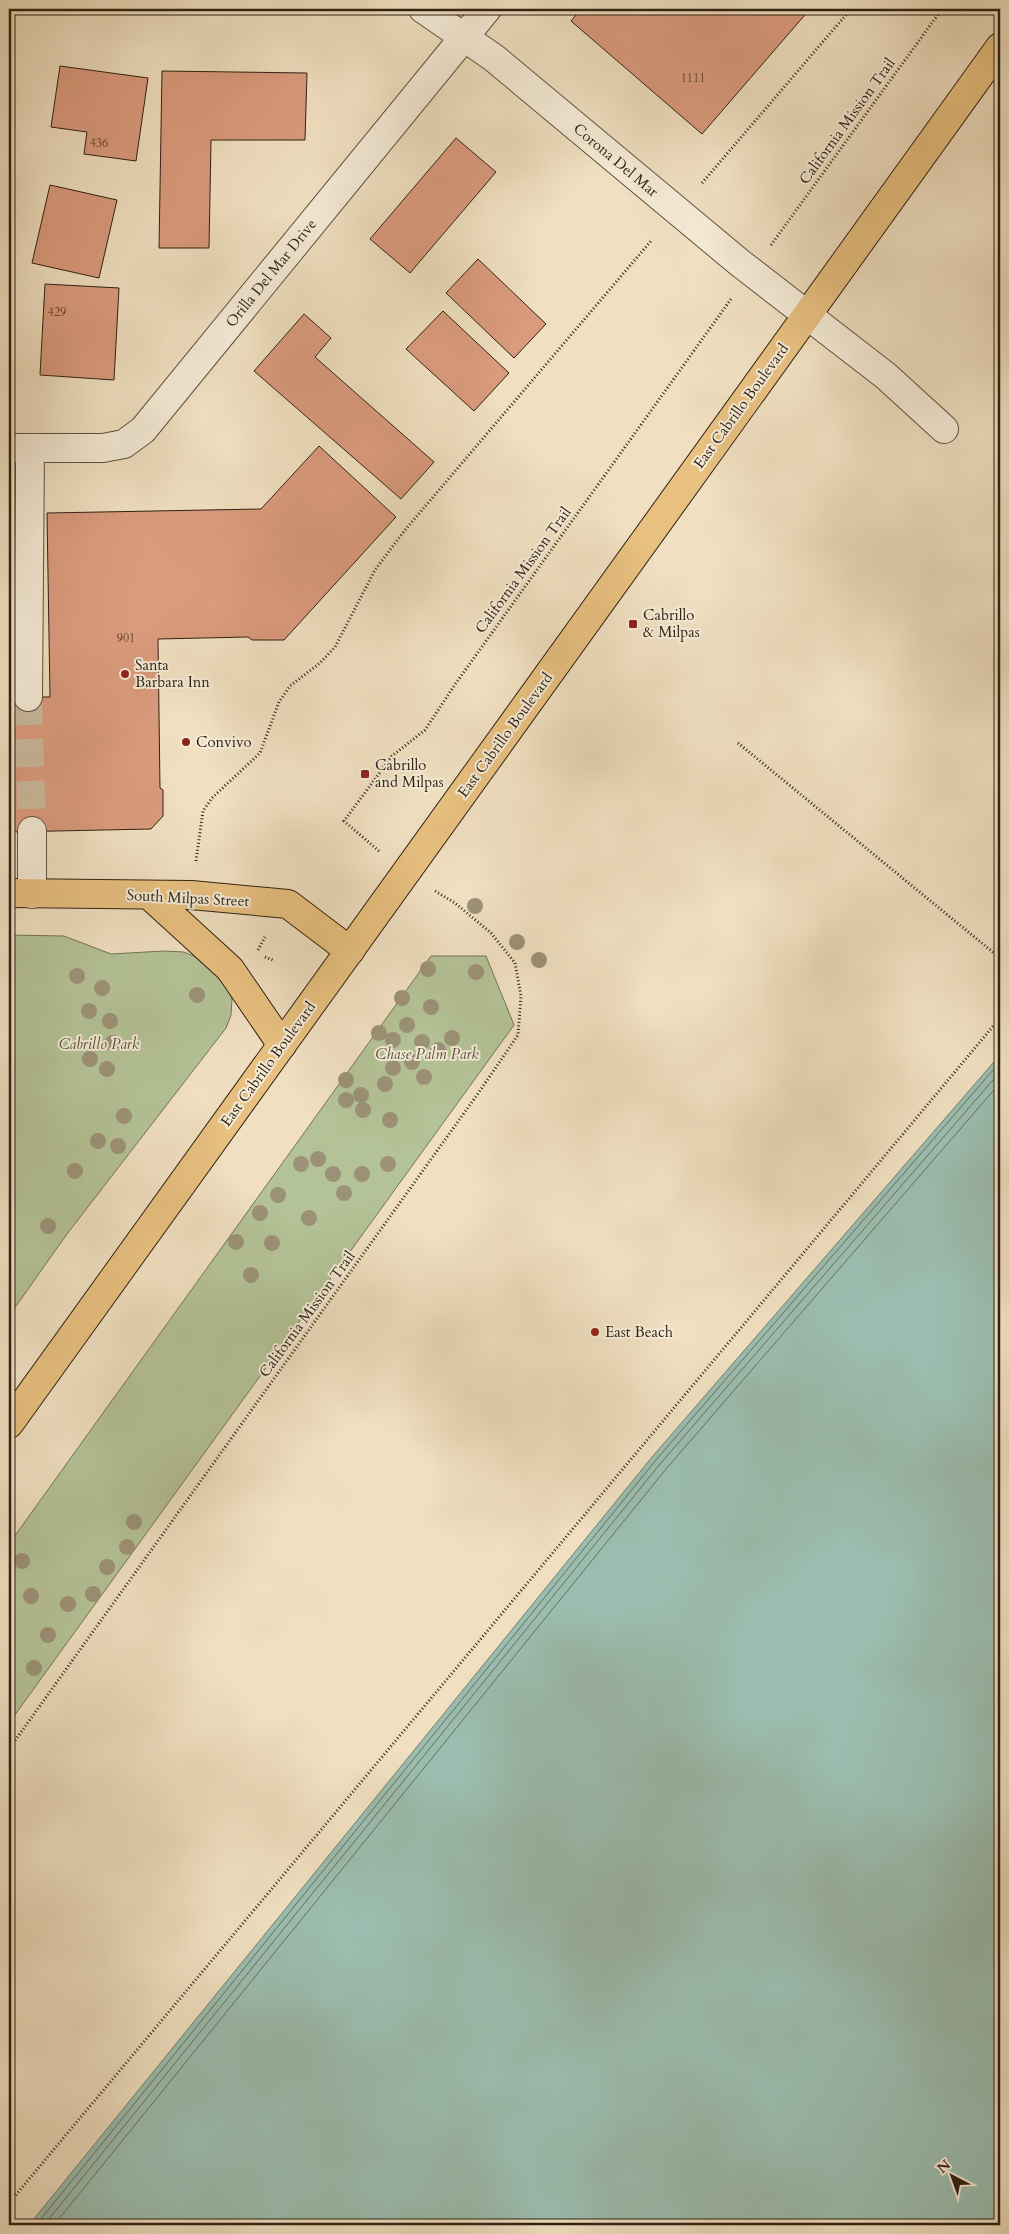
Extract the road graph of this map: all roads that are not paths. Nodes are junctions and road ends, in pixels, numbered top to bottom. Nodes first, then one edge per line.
1 (423, 9) edge
2 (487, 9) edge
3 (465, 36) junction
4 (1000, 47) edge
5 (807, 314) junction
6 (944, 429) dead end
7 (19, 448) edge
8 (28, 697) tunnel mouth
9 (32, 831) tunnel mouth
10 (20, 894) edge
11 (149, 895) junction
12 (350, 951) junction
13 (282, 1045) junction
14 (9, 1424) edge

1 - 3 street, Corona Del Mar
2 - 3 street, Orilla Del Mar Drive
3 - 5 street, Corona Del Mar
3 - 7 street, Orilla Del Mar Drive
4 - 5 main road, East Cabrillo Boulevard
5 - 6 street, Corona Del Mar
5 - 12 main road, East Cabrillo Boulevard
7 - 8 street
9 - 10 street
10 - 11 main road, South Milpas Street
11 - 12 main road, South Milpas Street
11 - 13 main road
12 - 13 main road, East Cabrillo Boulevard
13 - 14 main road, East Cabrillo Boulevard

